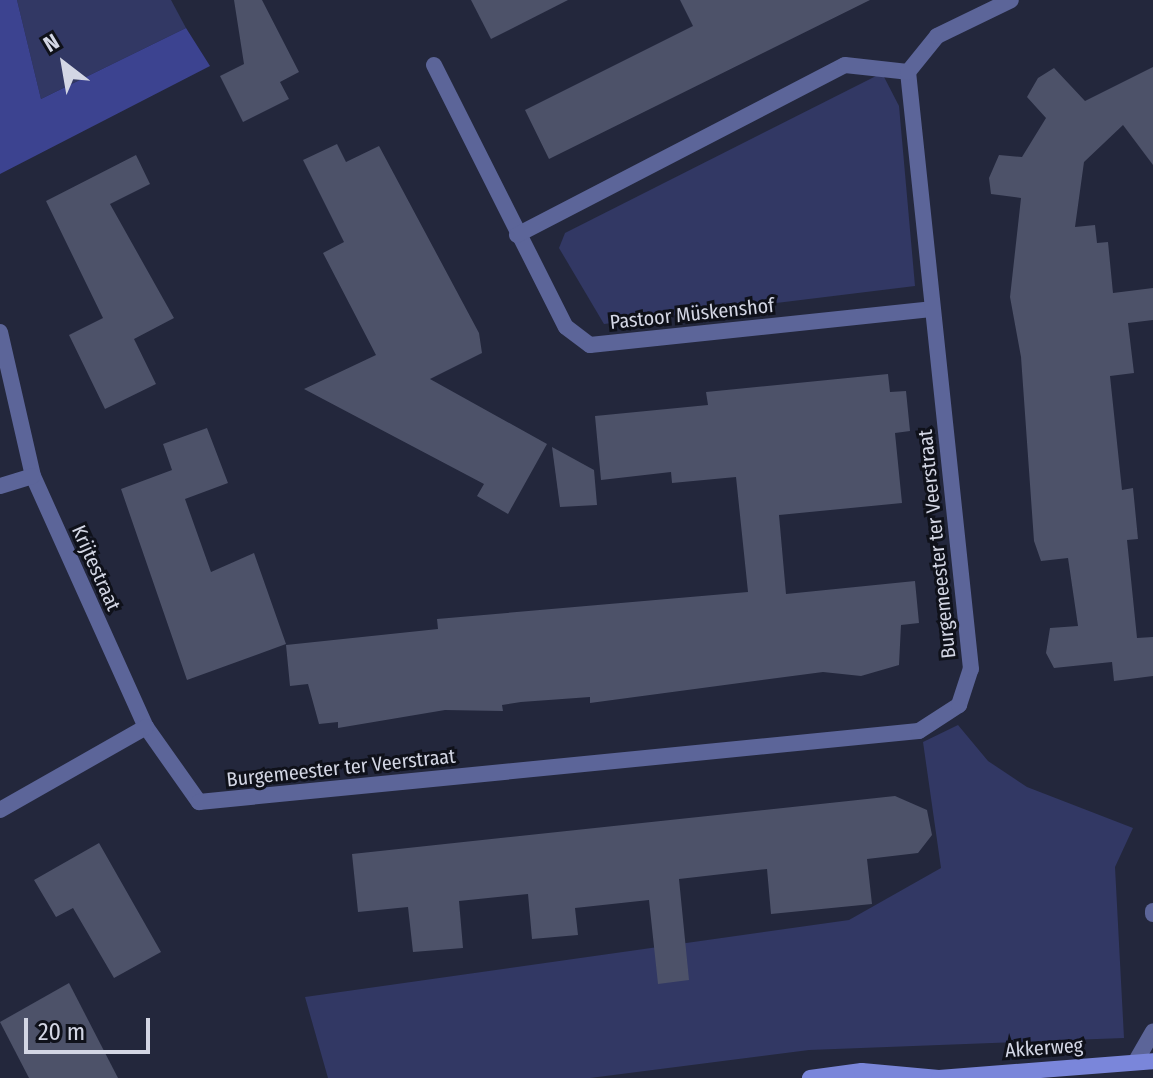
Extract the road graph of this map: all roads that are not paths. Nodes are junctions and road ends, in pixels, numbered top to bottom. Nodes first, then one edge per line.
1 (1011, 0) edge
2 (434, 65) dead end
3 (908, 72) junction
4 (517, 235) junction
5 (931, 309) junction
6 (0, 332) edge
7 (33, 476) junction
8 (0, 486) edge
9 (146, 727) junction
10 (199, 802) joint
11 (0, 810) edge
12 (1153, 1031) edge
13 (1144, 1061) edge
14 (810, 1078) edge
15 (939, 1078) edge

1 - 3 street
2 - 4 street, Pastoor Müskenshof
3 - 4 street
3 - 5 street, Burgemeester ter Veerstraat
4 - 5 street, Pastoor Müskenshof
5 - 10 street, Burgemeester ter Veerstraat
6 - 7 street, Krijtestraat
7 - 8 street
7 - 9 street, Krijtestraat
9 - 10 street, Krijtestraat
9 - 11 street
12 - 13 street
13 - 15 main road, Akkerweg
14 - 15 main road, Akkerweg

